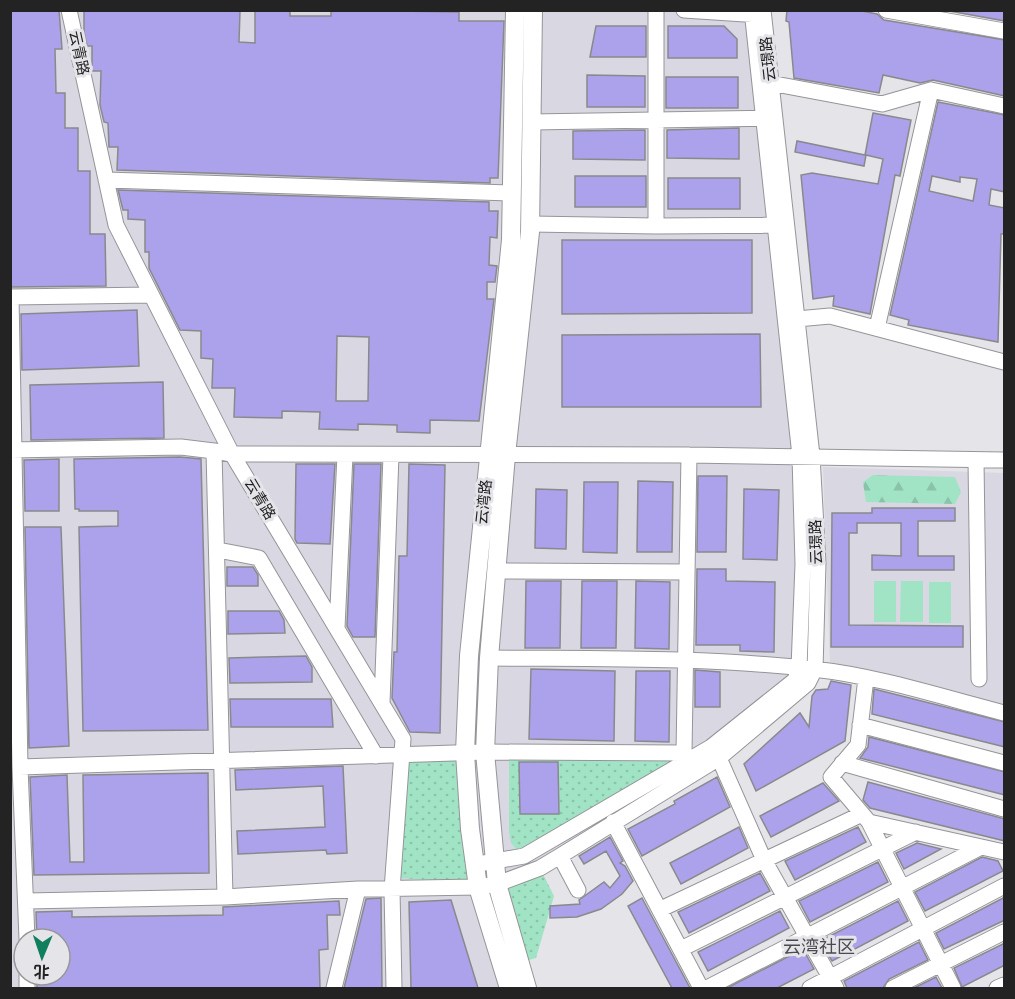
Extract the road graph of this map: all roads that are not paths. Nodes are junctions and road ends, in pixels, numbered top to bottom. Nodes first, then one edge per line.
1 (69, 10) edge
2 (515, 10) edge
3 (533, 10) edge
4 (656, 10) edge
5 (684, 10) edge
6 (886, 10) edge
7 (757, 12) edge
8 (1005, 31) edge
9 (770, 83) junction
10 (931, 90) junction
11 (1005, 106) edge
12 (769, 118) junction
13 (656, 120) junction
14 (531, 122) junction
15 (106, 180) junction
16 (512, 193) junction
17 (530, 224) junction
18 (781, 225) junction
19 (656, 226) junction
20 (151, 295) junction
21 (797, 319) junction
22 (877, 328) junction
23 (1005, 362) edge
24 (12, 450) edge
25 (214, 451) junction
26 (232, 454) junction
27 (345, 454) junction
28 (391, 455) junction
29 (497, 455) junction
30 (689, 455) junction
31 (806, 456) junction
32 (976, 460) junction
33 (1005, 460) edge
34 (218, 550) junction
35 (497, 571) junction
36 (687, 572) junction
37 (337, 628) junction
38 (489, 658) junction
39 (685, 659) junction
40 (807, 668) junction
41 (866, 678) junction
42 (979, 679) dead end
43 (382, 703) junction
44 (1005, 713) edge
45 (860, 725) junction
46 (485, 752) junction
47 (465, 753) junction
48 (402, 755) junction
49 (376, 756) junction
50 (718, 758) junction
51 (222, 761) junction
52 (1005, 763) edge
53 (842, 764) junction
54 (20, 767) junction
55 (1005, 809) edge
56 (866, 818) junction
57 (613, 822) junction
58 (491, 831) junction
59 (916, 832) junction
60 (981, 847) junction
61 (883, 849) junction
62 (1005, 852) edge
63 (560, 856) junction
64 (518, 858) junction
65 (764, 860) junction
66 (495, 863) junction
67 (473, 864) junction
68 (521, 875) junction
69 (497, 884) junction
70 (1005, 886) edge
71 (478, 887) junction
72 (902, 887) junction
73 (358, 889) junction
74 (392, 890) junction
75 (578, 890) dead end
76 (225, 897) junction
77 (785, 897) junction
78 (27, 900) junction
79 (661, 909) junction
80 (506, 918) junction
81 (27, 927) edge
82 (923, 928) junction
83 (1005, 932) edge
84 (807, 937) junction
85 (681, 949) junction
86 (941, 964) junction
87 (833, 984) edge
88 (1005, 985) edge
89 (334, 988) edge
90 (394, 988) edge
91 (509, 988) edge
92 (527, 988) edge
93 (702, 988) edge
94 (707, 988) edge
95 (810, 988) edge
96 (893, 988) edge
97 (953, 988) edge
98 (997, 988) edge

1 - 15 street, 云青路
2 - 16 main road, 云湾路
3 - 14 main road, 云湾路
4 - 13 street
5 - 7 street
6 - 8 street
7 - 9 street, 云璟路
7 - 12 street, 云璟路
9 - 10 street
9 - 12 street, 云璟路
10 - 11 street
10 - 22 street
12 - 13 street
12 - 18 street, 云璟路
13 - 14 street
13 - 19 street
14 - 17 main road, 云湾路
15 - 16 street
15 - 20 street, 云青路
16 - 29 main road, 云湾路
17 - 19 street
17 - 29 main road, 云湾路
18 - 19 street
18 - 21 street, 云璟路
18 - 31 street, 云璟路
20 - 24 street
20 - 26 street, 云青路
21 - 22 street
21 - 31 street, 云璟路
22 - 23 street
24 - 25 street
24 - 54 street
25 - 26 street
25 - 34 street
26 - 27 street
26 - 37 street, 云青路
27 - 28 street
27 - 37 street
28 - 29 street
28 - 43 street
29 - 30 street
29 - 35 main road, 云湾路
29 - 47 main road, 云湾路
30 - 31 street
30 - 36 street
31 - 32 street
31 - 40 street, 云璟路
32 - 33 street
32 - 42 street
34 - 49 street
34 - 51 street
35 - 36 street
35 - 38 main road, 云湾路
36 - 39 street
37 - 43 street, 云青路
38 - 39 street
38 - 46 main road, 云湾路
39 - 40 street
39 - 46 street
40 - 41 street
40 - 50 street
40 - 64 street
41 - 44 street
41 - 45 street
43 - 48 street, 云青路
45 - 52 street
45 - 53 street
46 - 47 street
46 - 58 main road, 云湾路
47 - 48 street
47 - 67 main road, 云湾路
48 - 49 street
48 - 74 street, 云青路
49 - 51 street
50 - 57 street
50 - 65 street
51 - 54 street
51 - 76 street
53 - 55 street
53 - 56 street
54 - 78 street
56 - 59 street
56 - 61 street
56 - 65 street
57 - 63 street
57 - 79 street
58 - 64 street
58 - 66 main road, 云湾路
59 - 60 street
59 - 61 street
60 - 62 street
60 - 72 street
61 - 72 street
61 - 77 street
63 - 68 street
63 - 75 street
64 - 66 street
65 - 77 street
65 - 79 street
66 - 67 street
66 - 69 main road, 云湾路
67 - 71 main road, 云湾路
68 - 69 street
68 - 80 street
69 - 71 street
69 - 80 main road, 云湾路
70 - 82 street
71 - 74 street
71 - 91 main road, 云湾路
72 - 82 street
72 - 84 street
73 - 74 street
73 - 76 street
73 - 89 street
74 - 90 street, 云青路
76 - 78 street
77 - 84 street
77 - 85 street
78 - 81 street
79 - 85 street
80 - 92 main road, 云湾路
82 - 86 street
82 - 87 street
83 - 86 street
84 - 87 street
84 - 94 street
85 - 93 street
86 - 96 street
86 - 97 street
87 - 95 street
88 - 98 street

